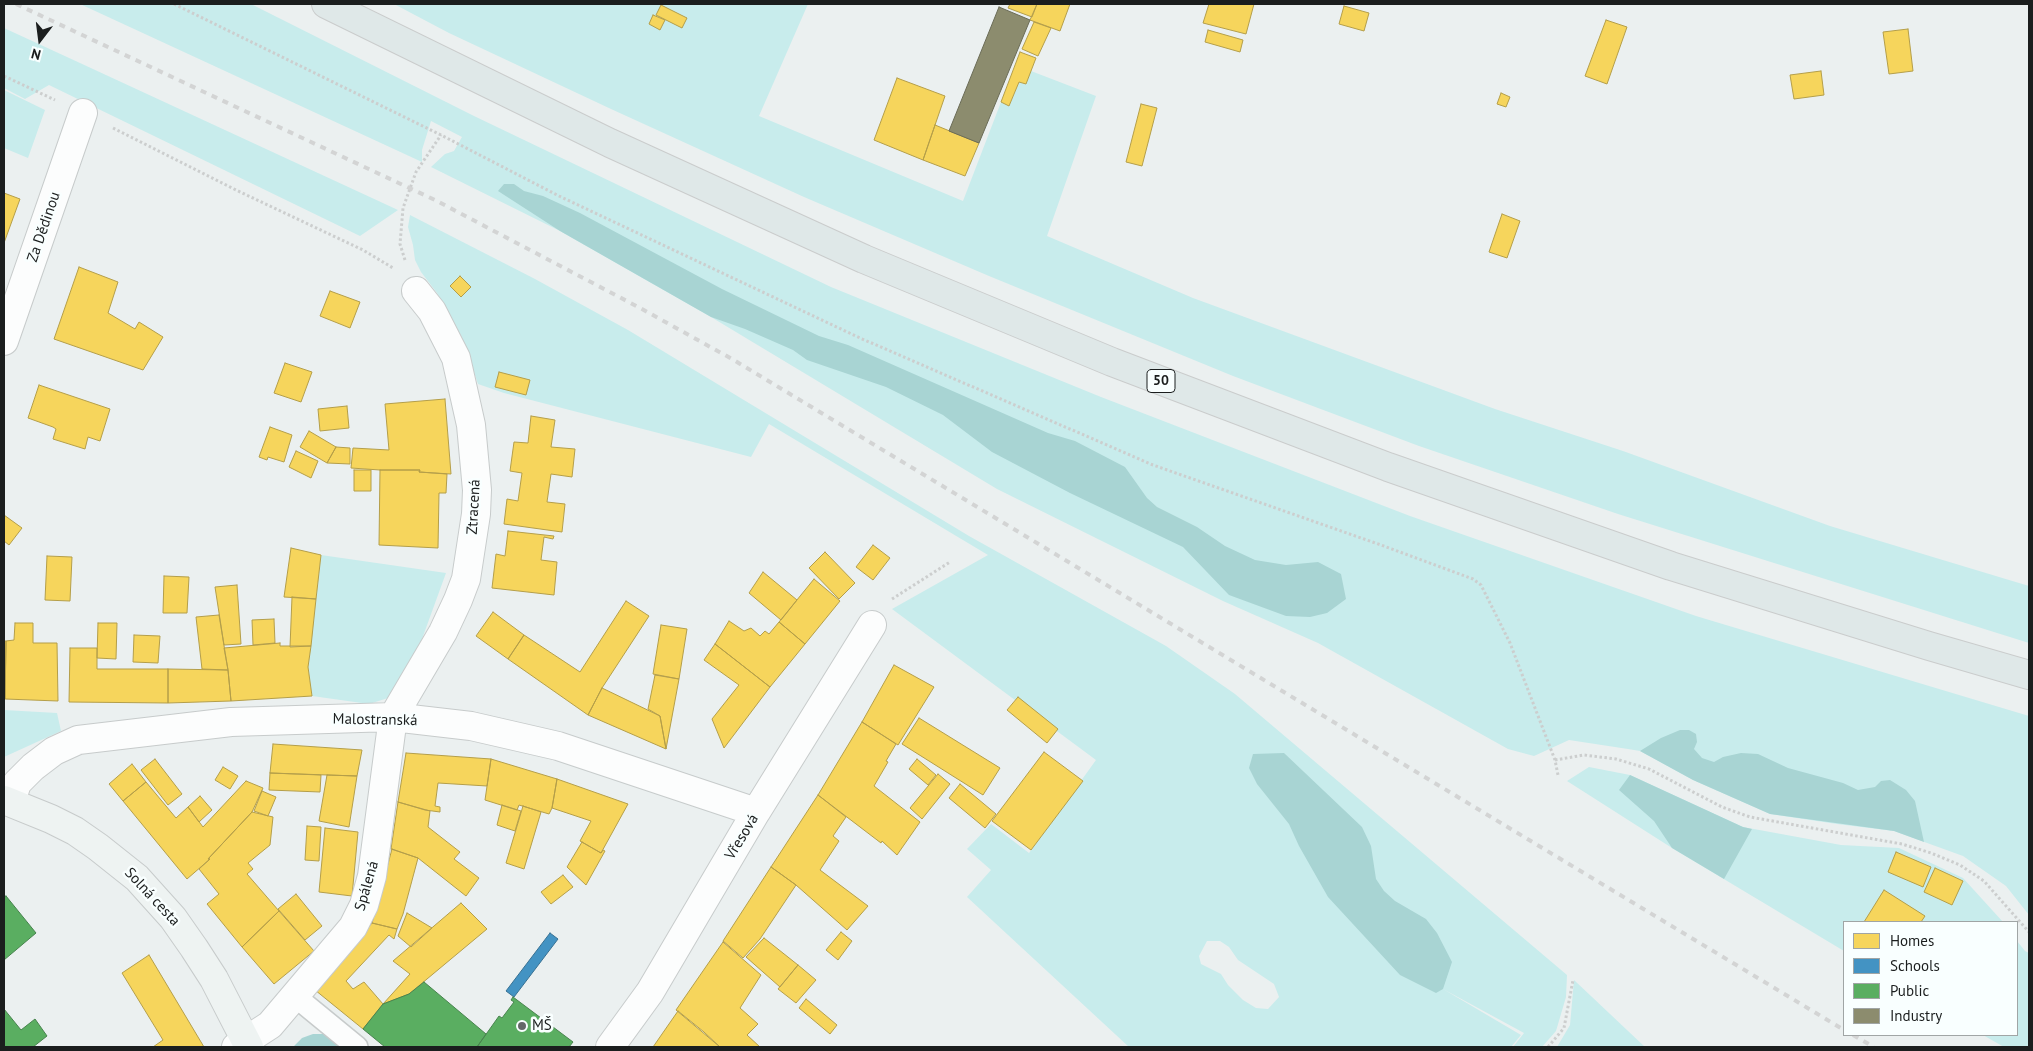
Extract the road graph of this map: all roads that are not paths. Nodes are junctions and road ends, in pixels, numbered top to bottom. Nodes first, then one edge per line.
1 (326, 4) edge
2 (84, 113) road end
3 (416, 291) road end
4 (4, 341) edge
5 (872, 625) road end
6 (2029, 675) edge
7 (393, 717) junction
8 (7, 801) edge
9 (756, 812) junction
10 (296, 996) junction
11 (243, 1045) edge
12 (357, 1047) edge
13 (610, 1047) edge

1 - 6 main road, 50
2 - 4 street, Za Dědinou
3 - 7 street, Ztracená
5 - 9 street, Vřesová
7 - 8 street, Malostranská
7 - 9 street, Malostranská
7 - 10 street, Spálená
8 - 11 street, Solná cesta
9 - 13 street, Vřesová
10 - 11 street, Spálená
10 - 12 lane

